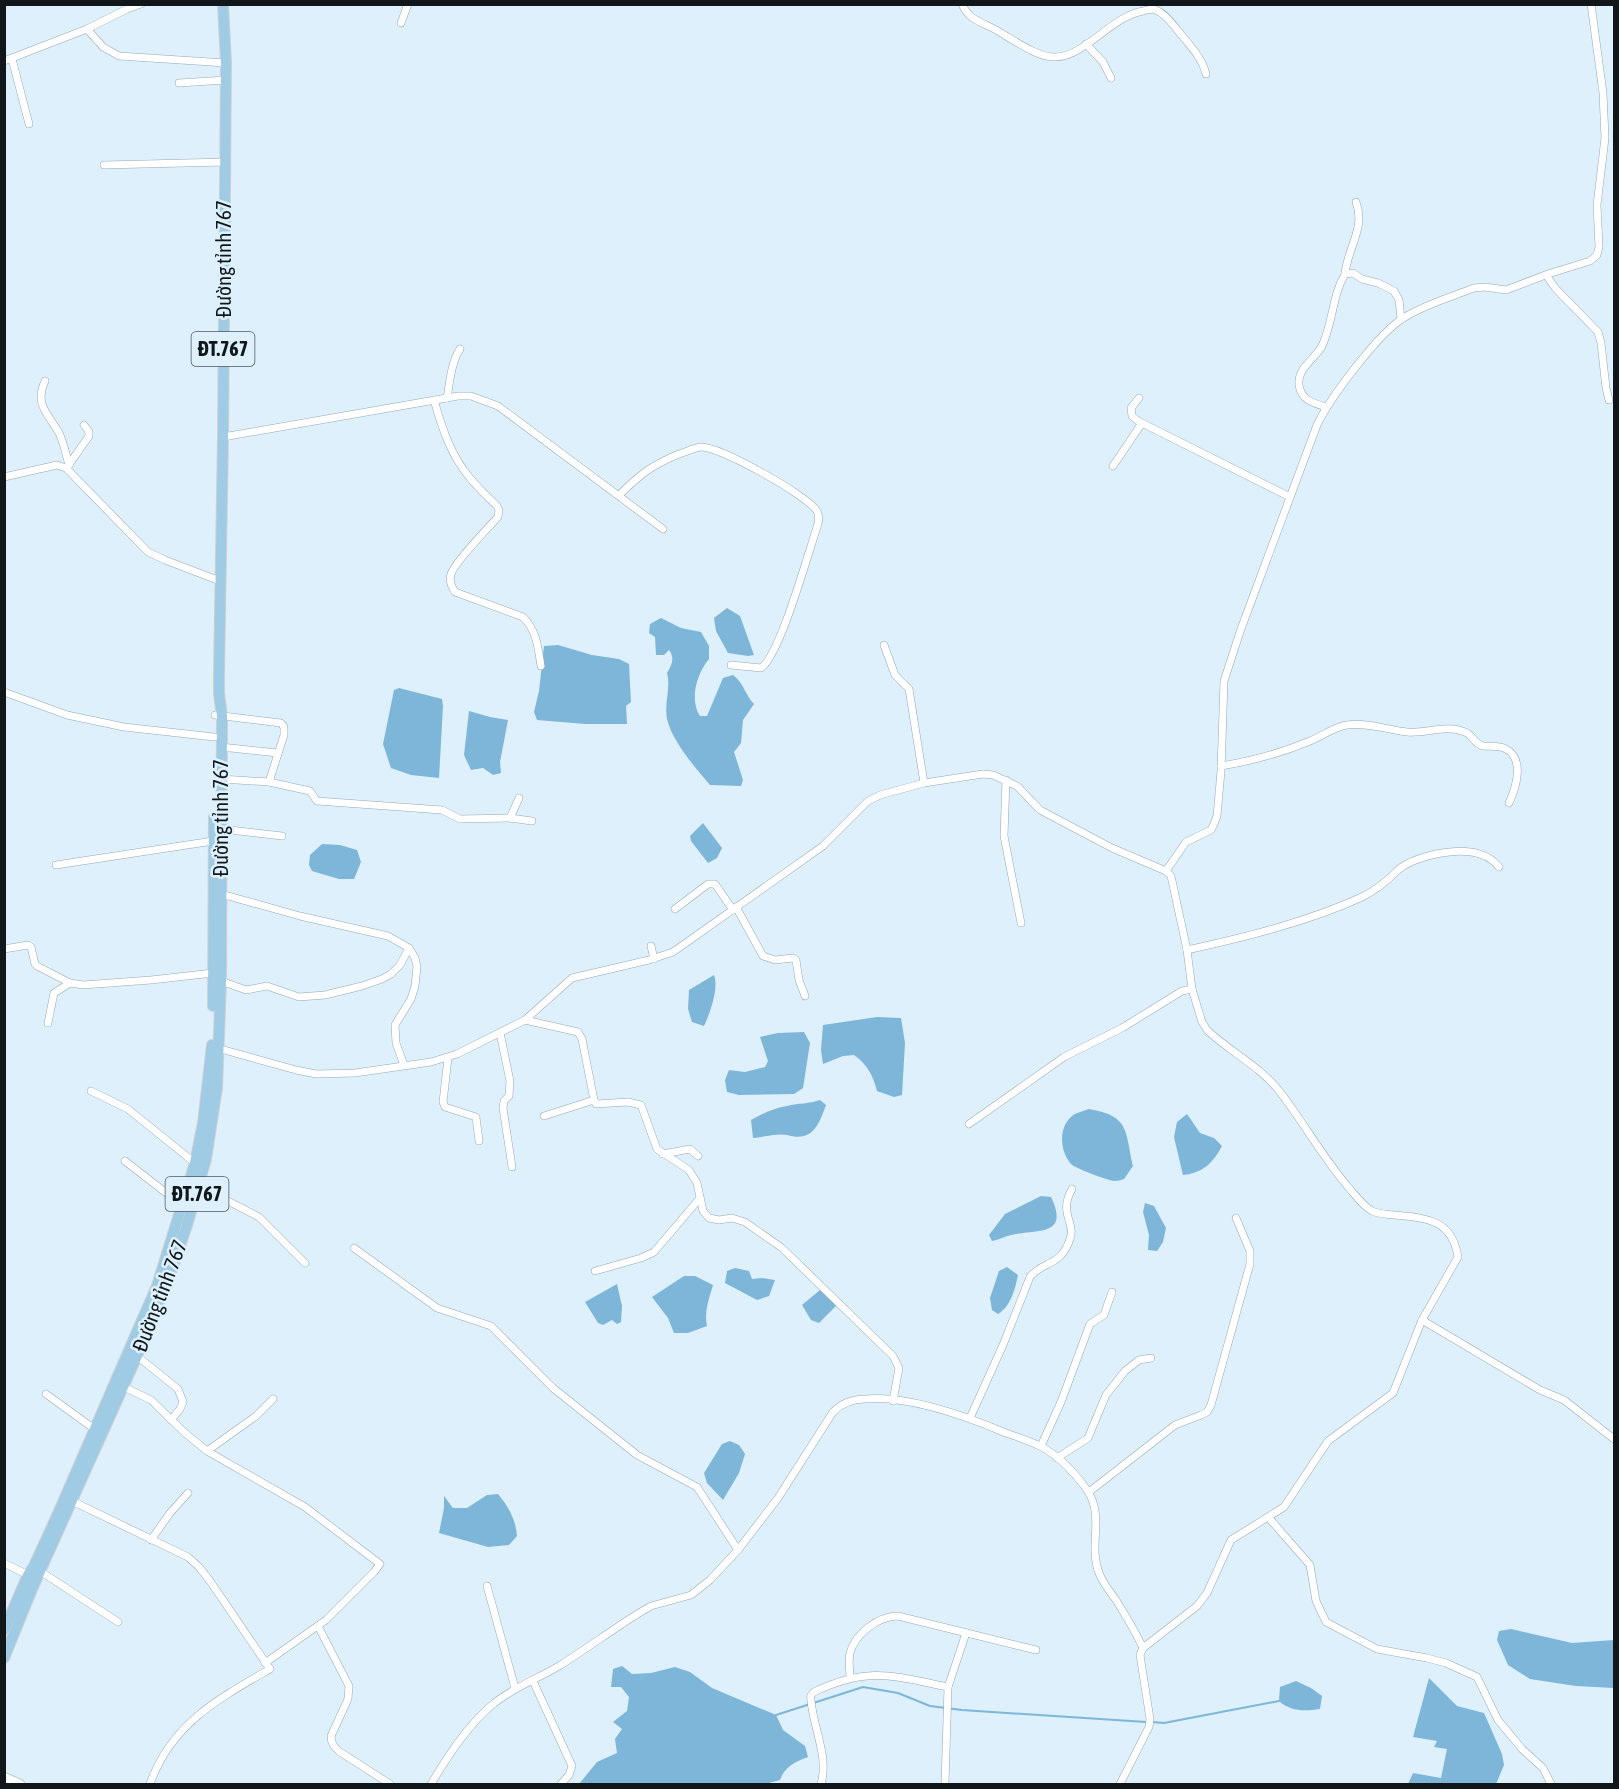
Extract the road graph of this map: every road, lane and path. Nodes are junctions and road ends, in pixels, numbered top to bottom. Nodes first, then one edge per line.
1 (141, 4) edge
2 (223, 4) edge
3 (408, 4) edge
4 (962, 4) edge
5 (1591, 4) edge
6 (125, 7) edge
7 (401, 23) dead end
8 (87, 29) junction
9 (1086, 44) junction
10 (8, 60) edge
11 (226, 63) junction
12 (1206, 74) dead end
13 (1111, 78) dead end
14 (226, 80) junction
15 (179, 83) dead end
16 (28, 124) dead end
17 (225, 162) junction
18 (104, 165) dead end
19 (1356, 202) dead end
20 (1345, 274) junction
21 (1546, 275) junction
22 (1401, 320) junction
23 (460, 349) dead end
24 (45, 381) dead end
25 (447, 398) junction
26 (1139, 398) dead end
27 (434, 400) junction
28 (1610, 400) dead end
29 (1326, 407) junction
30 (1142, 423) junction
31 (84, 425) dead end
32 (223, 437) junction
33 (1113, 466) dead end
34 (68, 467) junction
35 (4, 477) edge
36 (618, 495) junction
37 (1290, 497) junction
38 (663, 529) dead end
39 (220, 581) junction
40 (884, 645) dead end
41 (731, 665) dead end
42 (541, 666) dead end
43 (4, 692) edge
44 (219, 716) junction
45 (214, 736) junction
46 (221, 747) junction
47 (278, 753) junction
48 (1221, 766) junction
49 (221, 779) junction
50 (1006, 780) junction
51 (269, 782) junction
52 (924, 783) junction
53 (519, 798) dead end
54 (1509, 803) dead end
55 (510, 818) junction
56 (532, 821) dead end
57 (221, 829) junction
58 (282, 836) dead end
59 (213, 841) junction
60 (57, 865) dead end
61 (1499, 867) dead end
62 (1166, 871) junction
63 (221, 894) junction
64 (675, 909) dead end
65 (734, 909) junction
66 (1021, 923) dead end
67 (651, 946) dead end
68 (409, 948) junction
69 (4, 949) edge
70 (1187, 950) junction
71 (654, 959) junction
72 (217, 977) junction
73 (70, 983) junction
74 (1192, 989) junction
75 (805, 996) dead end
76 (525, 1020) junction
77 (48, 1023) dead end
78 (500, 1033) junction
79 (215, 1047) junction
80 (448, 1058) junction
81 (404, 1065) junction
82 (91, 1091) dead end
83 (594, 1100) junction
84 (544, 1116) dead end
85 (969, 1124) dead end
86 (479, 1141) dead end
87 (663, 1154) junction
88 (698, 1156) dead end
89 (125, 1161) dead end
90 (195, 1163) junction
91 (512, 1167) dead end
92 (199, 1186) junction
93 (1072, 1189) dead end
94 (700, 1198) junction
95 (183, 1206) junction
96 (1236, 1218) dead end
97 (354, 1248) dead end
98 (305, 1263) dead end
99 (595, 1271) dead end
100 (1112, 1292) dead end
101 (1422, 1320) junction
102 (137, 1356) junction
103 (1151, 1358) dead end
104 (122, 1386) junction
105 (46, 1394) dead end
106 (273, 1399) dead end
107 (893, 1401) junction
108 (970, 1418) junction
109 (171, 1420) junction
110 (93, 1428) junction
111 (1614, 1439) edge
112 (1041, 1446) junction
113 (207, 1451) junction
114 (1057, 1458) junction
115 (1089, 1492) junction
116 (188, 1493) dead end
117 (72, 1501) junction
118 (1269, 1518) junction
119 (151, 1540) junction
120 (738, 1550) junction
121 (4, 1563) edge
122 (40, 1570) junction
123 (28, 1575) junction
124 (487, 1586) dead end
125 (23, 1597) junction
126 (118, 1622) dead end
127 (318, 1626) junction
128 (4, 1630) edge
129 (966, 1634) junction
130 (1143, 1648) junction
131 (1036, 1650) dead end
132 (4, 1658) edge
133 (265, 1663) junction
134 (850, 1678) junction
135 (532, 1681) junction
136 (948, 1687) junction
137 (515, 1688) junction
138 (4, 1777) edge
139 (20, 1785) edge
140 (150, 1785) edge
141 (390, 1785) edge
142 (431, 1785) edge
143 (561, 1785) edge
144 (821, 1785) edge
145 (945, 1785) edge
146 (1120, 1785) edge
147 (1551, 1785) edge

1 - 6 street
2 - 11 main road, Đường tỉnh 767 / ĐT.767
3 - 7 street
4 - 9 street
5 - 21 street
6 - 8 street
8 - 10 street
8 - 11 street
9 - 12 street
9 - 13 street
10 - 16 street
11 - 14 main road, Đường tỉnh 767 / ĐT.767
14 - 15 street
14 - 17 main road, Đường tỉnh 767 / ĐT.767
17 - 18 street
17 - 32 main road, Đường tỉnh 767 / ĐT.767
19 - 20 street
20 - 22 street
20 - 29 street
21 - 22 street
21 - 28 street
22 - 29 street
23 - 25 street
24 - 34 street
25 - 27 street
25 - 36 street
26 - 30 street
27 - 32 street
27 - 42 street
29 - 37 street
30 - 33 street
30 - 37 street
31 - 34 street
32 - 39 main road, Đường tỉnh 767 / ĐT.767
34 - 35 street
34 - 39 street
36 - 38 street
36 - 41 street
37 - 48 street
39 - 44 main road, Đường tỉnh 767 / ĐT.767
40 - 52 street
43 - 45 street
44 - 45 main road, Đường tỉnh 767 / ĐT.767
44 - 46 main road, Đường tỉnh 767 / ĐT.767
44 - 47 street
45 - 59 main road, Đường tỉnh 767 / ĐT.767
46 - 47 street
46 - 49 main road, Đường tỉnh 767 / ĐT.767
47 - 51 street
48 - 54 street
48 - 62 street
49 - 51 street
49 - 57 main road, Đường tỉnh 767 / ĐT.767
50 - 52 street
50 - 62 street
50 - 66 street
51 - 55 street
52 - 65 street
53 - 55 street
55 - 56 street
57 - 58 street
57 - 63 main road, Đường tỉnh 767 / ĐT.767
59 - 60 street
59 - 72 main road, Đường tỉnh 767 / ĐT.767
61 - 70 street
62 - 70 street
63 - 68 street
63 - 72 main road, Đường tỉnh 767 / ĐT.767
64 - 65 street
65 - 71 street
65 - 75 street
67 - 71 street
68 - 72 street
68 - 81 street
69 - 73 street
70 - 74 street
71 - 76 street
72 - 73 street
72 - 79 main road, Đường tỉnh 767 / ĐT.767
73 - 77 street
74 - 85 street
74 - 101 street
76 - 78 street
76 - 83 street
78 - 80 street
78 - 91 street
79 - 81 street
79 - 90 main road, Đường tỉnh 767 / ĐT.767
79 - 92 main road, Đường tỉnh 767 / ĐT.767
80 - 81 street
80 - 86 street
82 - 90 street
83 - 84 street
83 - 87 street
87 - 88 street
87 - 94 street
89 - 95 street
90 - 95 main road, Đường tỉnh 767 / ĐT.767
92 - 98 street
92 - 102 main road, Đường tỉnh 767 / ĐT.767
93 - 108 street
94 - 99 street
94 - 107 street
95 - 110 main road, Đường tỉnh 767 / ĐT.767
96 - 115 street
97 - 120 street
100 - 112 street
101 - 111 street
101 - 118 street
102 - 104 main road, Đường tỉnh 767 / ĐT.767
102 - 109 street
103 - 114 street
104 - 109 street
104 - 117 main road, Đường tỉnh 767 / ĐT.767
105 - 110 street
106 - 113 street
107 - 108 street
107 - 120 street
108 - 112 street
109 - 113 street
110 - 123 main road, Đường tỉnh 767 / ĐT.767
112 - 114 street
113 - 127 street
114 - 115 street
115 - 130 street
116 - 119 street
117 - 119 street
117 - 122 main road, Đường tỉnh 767 / ĐT.767
118 - 130 street
118 - 147 street
119 - 133 street
120 - 135 street
121 - 123 street
122 - 125 main road, Đường tỉnh 767 / ĐT.767
122 - 126 street
123 - 125 main road, Đường tỉnh 767 / ĐT.767
124 - 137 street
125 - 128 main road, Đường tỉnh 767 / ĐT.767
125 - 132 main road, Đường tỉnh 767 / ĐT.767
127 - 133 street
127 - 141 street
129 - 131 street
129 - 134 street
129 - 136 street
130 - 146 street
133 - 140 street
134 - 136 street
134 - 144 street
135 - 137 street
135 - 143 street
136 - 145 street
137 - 142 street
138 - 139 street

